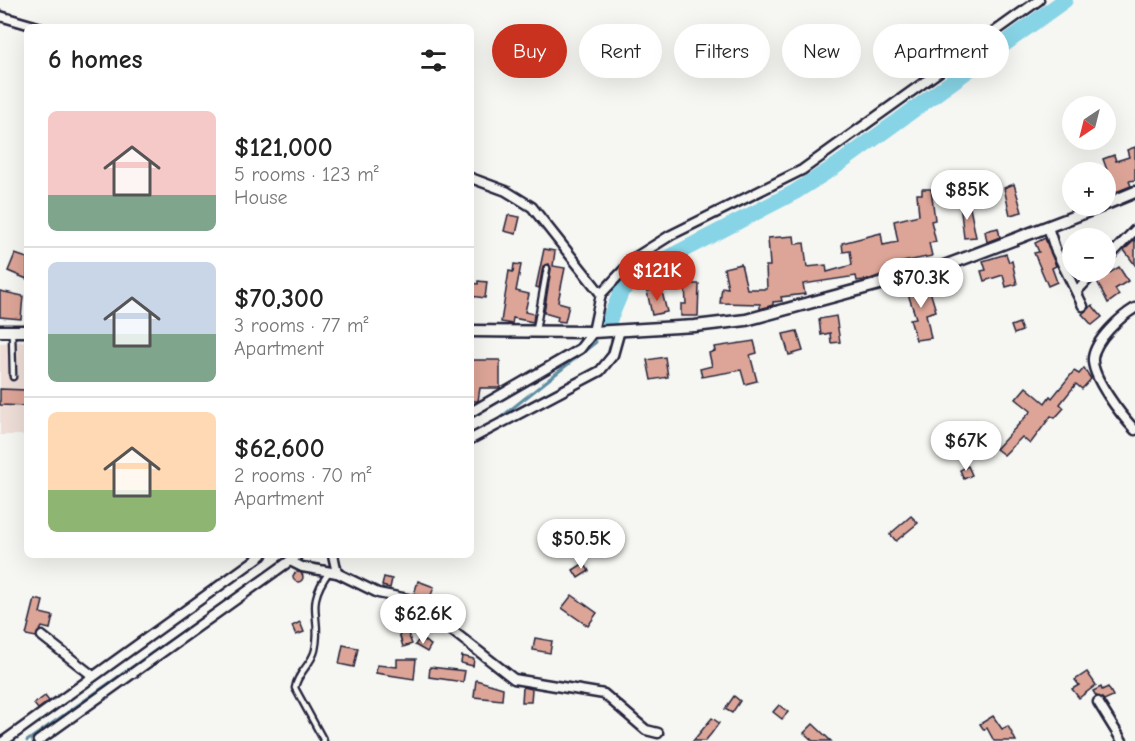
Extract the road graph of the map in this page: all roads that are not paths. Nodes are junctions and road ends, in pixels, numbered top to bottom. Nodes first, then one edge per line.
1 (1039, 0) edge
2 (0, 16) edge
3 (28, 24) edge
4 (474, 179) edge
5 (1135, 192) edge
6 (1116, 200) edge
7 (1076, 216) edge
8 (1048, 227) junction
9 (1135, 230) edge
10 (1116, 250) edge
11 (547, 268) dead end
12 (1086, 282) edge
13 (1077, 291) junction
14 (601, 294) junction
15 (1083, 306) dead end
16 (1135, 308) edge
17 (24, 330) edge
18 (620, 330) junction
19 (12, 331) junction
20 (474, 331) edge
21 (0, 332) edge
22 (536, 332) junction
23 (593, 332) junction
24 (12, 377) dead end
25 (474, 410) edge
26 (1135, 430) edge
27 (474, 437) edge
28 (258, 558) edge
29 (294, 558) edge
30 (333, 558) edge
31 (333, 572) junction
32 (42, 636) dead end
33 (93, 676) junction
34 (1098, 702) dead end
35 (658, 733) dead end
36 (4, 741) edge
37 (38, 741) edge
38 (324, 741) edge
39 (1122, 741) edge

1 - 14 street
2 - 3 street
4 - 14 street
5 - 6 street
7 - 8 street
8 - 13 street
8 - 18 street
9 - 10 street
11 - 22 lane
12 - 13 street
13 - 15 street
14 - 23 street
16 - 26 street
17 - 19 street
18 - 23 street
18 - 27 street
19 - 21 street
19 - 24 lane
20 - 22 street
22 - 23 street
23 - 25 street
28 - 33 street
29 - 31 street
29 - 37 street
30 - 31 street
31 - 35 street
31 - 38 lane
32 - 33 street
33 - 36 street
34 - 39 street

